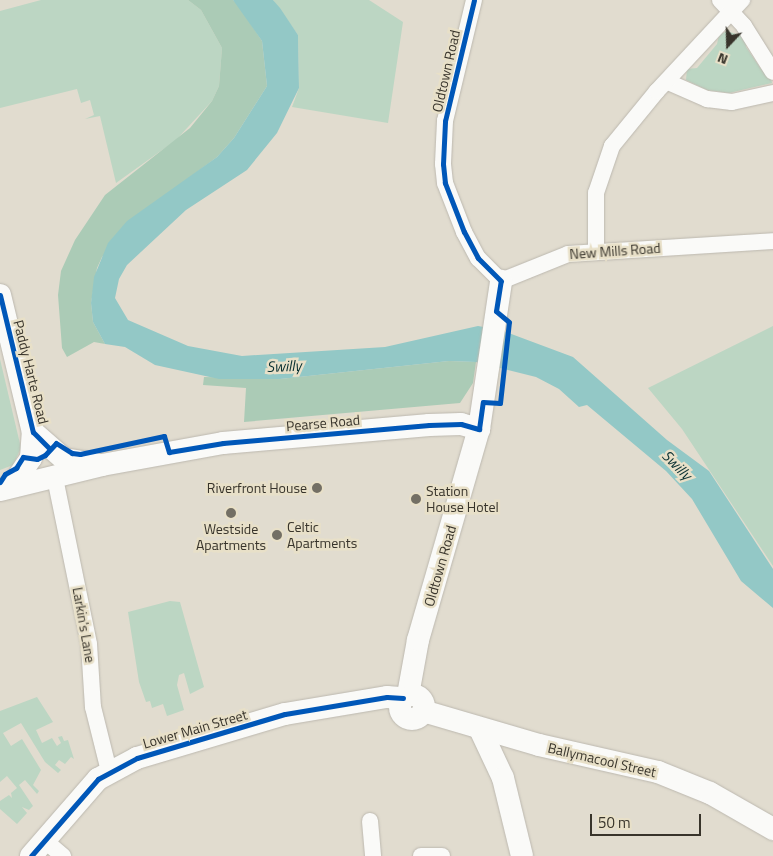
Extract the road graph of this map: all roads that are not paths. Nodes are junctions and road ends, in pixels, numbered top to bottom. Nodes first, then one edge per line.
1 (474, 0) edge
2 (720, 0) edge
3 (737, 6) edge
4 (773, 72) edge
5 (668, 82) junction
6 (773, 93) edge
7 (773, 241) edge
8 (596, 250) junction
9 (501, 281) junction
10 (0, 295) edge
11 (479, 429) junction
12 (33, 432) junction
13 (102, 465) junction
14 (55, 478) junction
15 (6, 488) edge
16 (411, 701) junction
17 (480, 729) junction
18 (513, 738) junction
19 (109, 770) junction
20 (503, 778) junction
21 (370, 821) dead end
22 (773, 829) edge
23 (38, 848) edge
24 (517, 855) edge
25 (62, 856) edge
26 (373, 856) edge
27 (422, 856) edge
28 (442, 856) edge

1 - 9 street, Oldtown Road
2 - 3 street
3 - 4 street
3 - 5 street
5 - 6 street
5 - 8 street
7 - 8 street, New Mills Road
8 - 9 street, New Mills Road
9 - 11 main road, Oldtown Road
10 - 12 main road, Paddy Harte Road
11 - 13 main road, Pearse Road
11 - 16 main road, Oldtown Road
12 - 13 main road, Paddy Harte Road
12 - 15 main road
13 - 14 main road, Pearse Road
14 - 15 main road, Pearse Road
14 - 19 street, Larkin's Lane
16 - 17 main road, Ballymacool Street
16 - 19 main road, Lower Main Street
17 - 18 main road, Ballymacool Street
17 - 20 main road
18 - 20 main road
18 - 22 main road, Ballymacool Street
19 - 23 main road, Lower Main Street
20 - 24 main road
21 - 26 street
23 - 25 street
27 - 28 street

